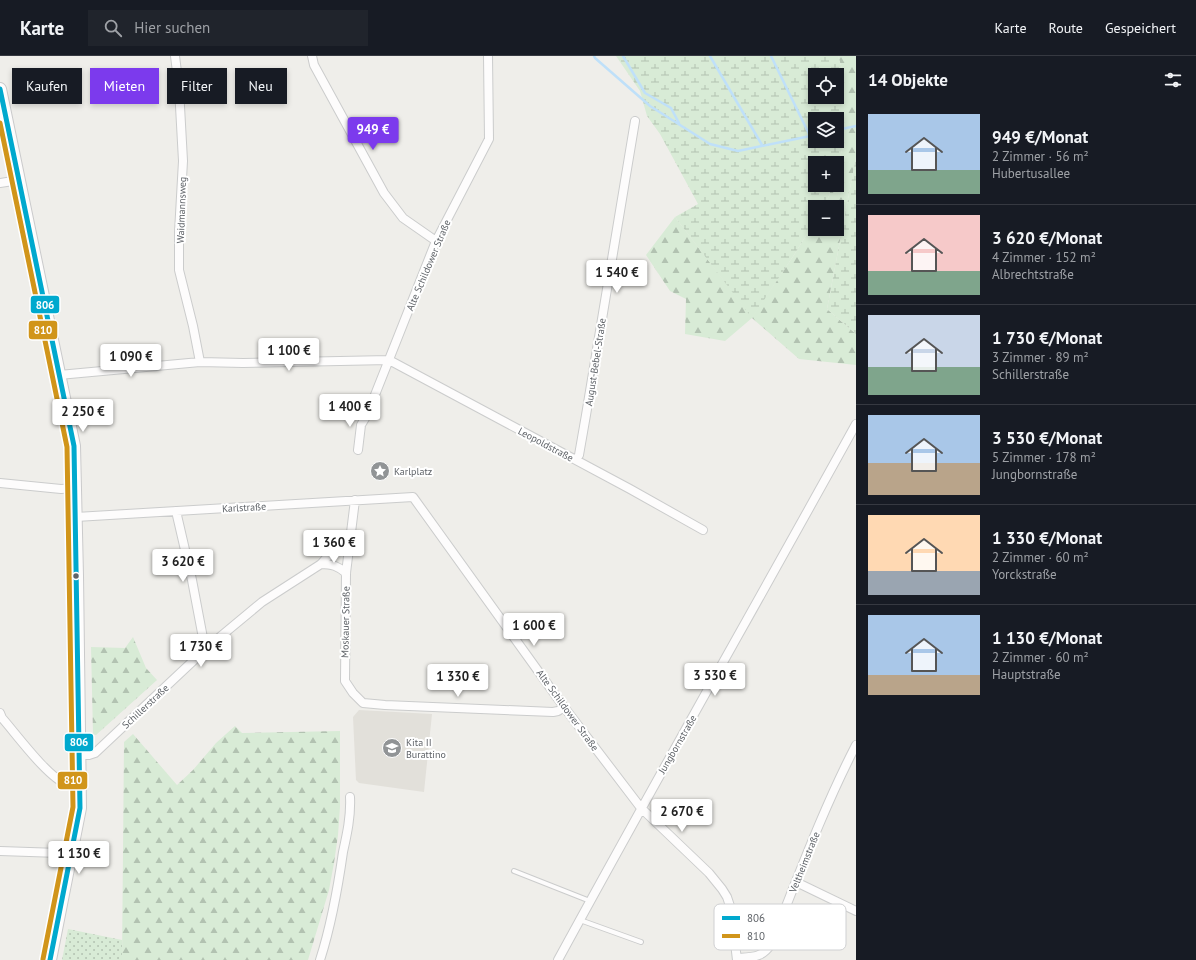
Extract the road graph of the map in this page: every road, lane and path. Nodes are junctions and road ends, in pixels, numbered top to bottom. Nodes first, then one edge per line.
1 (175, 56) edge
2 (312, 56) edge
3 (488, 56) edge
4 (0, 89) edge
5 (635, 121) dead end
6 (19, 180) junction
7 (0, 183) edge
8 (436, 241) junction
9 (389, 360) junction
10 (200, 362) junction
11 (59, 375) junction
12 (856, 424) edge
13 (358, 450) dead end
14 (576, 460) junction
15 (0, 483) edge
16 (75, 488) junction
17 (413, 497) joint
18 (355, 500) junction
19 (176, 511) junction
20 (76, 518) junction
21 (703, 530) dead end
22 (350, 533) junction
23 (322, 564) junction
24 (346, 573) junction
25 (210, 646) junction
26 (564, 707) junction
27 (1, 716) edge
28 (856, 745) edge
29 (81, 755) junction
30 (81, 787) junction
31 (350, 797) dead end
32 (641, 808) junction
33 (0, 851) edge
34 (71, 855) junction
35 (514, 870) dead end
36 (796, 882) junction
37 (590, 900) junction
38 (729, 904) edge
39 (787, 904) edge
40 (842, 904) edge
41 (846, 906) edge
42 (856, 911) edge
43 (580, 920) junction
44 (641, 942) dead end
45 (768, 950) edge
46 (738, 959) edge
47 (50, 960) edge
48 (320, 960) edge
49 (558, 960) edge

1 - 10 street, Waidmannsweg
2 - 8 street
3 - 8 street, Alte Schildower Straße
4 - 6 street
5 - 14 street, August-Bebel-Straße
6 - 7 street
6 - 11 street
8 - 9 street, Alte Schildower Straße
9 - 10 street
9 - 13 street, Alte Schildower Straße
9 - 14 street, Leopoldstraße
10 - 11 street
11 - 16 street
12 - 32 street, Jungbornstraße
14 - 21 street, Leopoldstraße
15 - 16 street
16 - 20 street
17 - 18 street, Karlstraße
17 - 26 street, Alte Schildower Straße
18 - 19 street, Karlstraße
18 - 22 street, Moskauer Straße
19 - 20 street, Karlstraße
19 - 25 street
20 - 29 street
22 - 23 street, Schillerstraße
22 - 24 street, Moskauer Straße
23 - 24 street
23 - 25 street, Schillerstraße
24 - 26 street, Moskauer Straße
25 - 29 street, Schillerstraße
26 - 32 street, Alte Schildower Straße
27 - 30 street
28 - 36 street, Veltheimstraße
29 - 30 street
30 - 34 street
31 - 48 street
32 - 37 street, Jungbornstraße
32 - 38 street, Alte Schildower Straße
33 - 34 street
34 - 47 street
35 - 37 lane
36 - 39 street, Veltheimstraße
36 - 40 street
37 - 43 street, Jungbornstraße
41 - 42 street
43 - 44 lane
43 - 49 street, Jungbornstraße
45 - 46 street, Veltheimstraße

